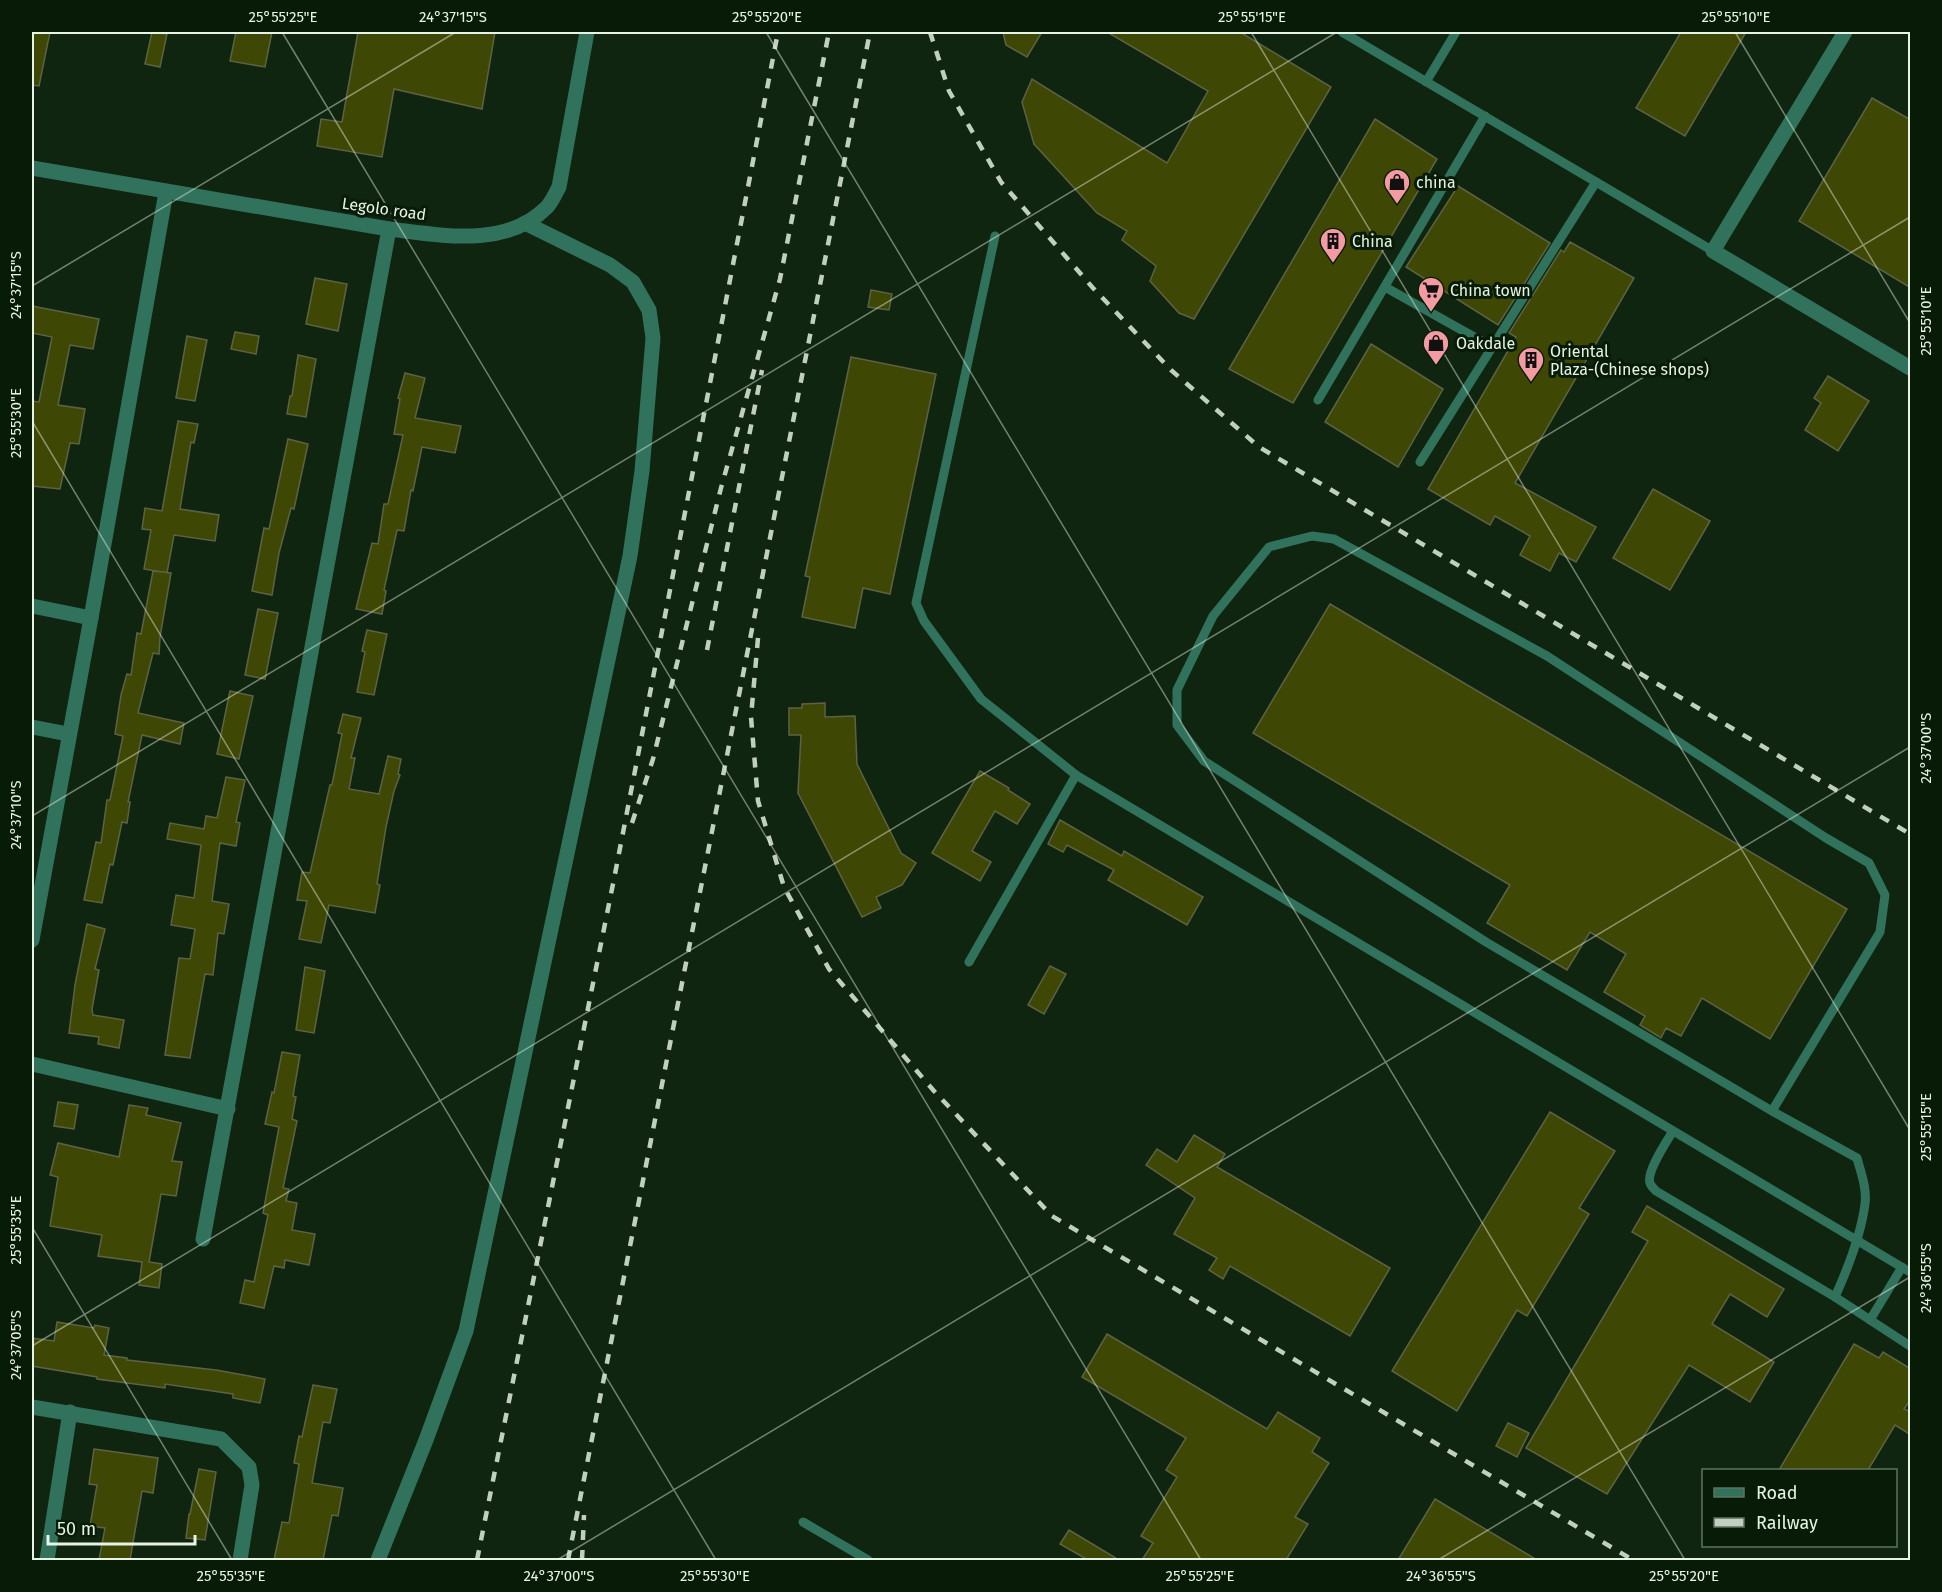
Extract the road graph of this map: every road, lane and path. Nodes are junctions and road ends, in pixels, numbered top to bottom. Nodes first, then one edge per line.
1 (587, 32) edge
2 (1342, 32) edge
3 (1456, 32) edge
4 (1845, 32) edge
5 (1426, 82) junction
6 (1485, 116) junction
7 (32, 168) edge
8 (1596, 182) junction
9 (166, 192) junction
10 (525, 223) junction
11 (389, 229) junction
12 (995, 236) dead end
13 (1713, 251) junction
14 (1385, 287) junction
15 (1492, 347) junction
16 (1911, 368) edge
17 (1318, 400) dead end
18 (1420, 462) dead end
19 (32, 606) edge
20 (91, 618) junction
21 (32, 727) edge
22 (68, 734) junction
23 (1076, 775) junction
24 (32, 940) edge
25 (969, 962) dead end
26 (32, 1064) edge
27 (228, 1109) junction
28 (1772, 1111) junction
29 (1673, 1131) junction
30 (203, 1239) dead end
31 (1856, 1240) junction
32 (1906, 1270) edge
33 (1835, 1297) junction
34 (1870, 1320) junction
35 (1911, 1347) edge
36 (32, 1407) edge
37 (70, 1412) junction
38 (803, 1522) dead end
39 (47, 1560) edge
40 (240, 1560) edge
41 (378, 1560) edge
42 (868, 1560) edge

1 - 10 street, Legolo road
2 - 5 lane
3 - 5 lane
4 - 13 street
5 - 6 lane
6 - 8 lane
6 - 14 lane
7 - 9 street, Legolo road
8 - 13 lane
8 - 15 lane
9 - 11 street, Legolo road
9 - 20 street
10 - 11 street, Legolo road
10 - 41 street
11 - 27 street
12 - 23 lane
13 - 16 street
14 - 15 lane
14 - 17 lane
15 - 18 lane
19 - 20 street
20 - 22 street
21 - 22 street
22 - 24 street
23 - 25 lane
23 - 29 lane
26 - 27 street
27 - 30 street
28 - 28 lane
28 - 31 lane
29 - 31 lane
29 - 33 lane
31 - 32 lane
31 - 33 lane
32 - 34 lane
33 - 34 lane
34 - 35 lane
36 - 37 street
37 - 39 street
37 - 40 street
38 - 42 lane

